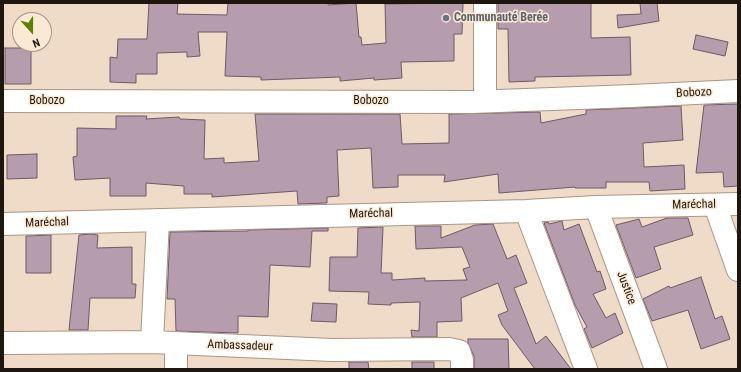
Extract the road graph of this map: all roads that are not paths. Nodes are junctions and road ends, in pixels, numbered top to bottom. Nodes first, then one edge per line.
1 (485, 3) edge
2 (738, 91) edge
3 (3, 101) edge
4 (484, 101) junction
5 (738, 204) edge
6 (715, 205) junction
7 (596, 207) junction
8 (526, 211) junction
9 (158, 220) junction
10 (3, 224) edge
11 (738, 270) edge
12 (152, 342) junction
13 (3, 343) edge
14 (176, 344) junction
15 (176, 369) edge
16 (462, 369) edge
17 (586, 369) edge
18 (656, 369) edge

1 - 4 street
2 - 4 street, Bobozo
3 - 4 street, Bobozo
5 - 6 street, Maréchal
6 - 7 street, Maréchal
6 - 11 street
7 - 8 street, Maréchal
7 - 18 street, Justice
8 - 9 street, Maréchal
8 - 17 street
9 - 10 street, Maréchal
9 - 12 street
12 - 13 street, Ambassadeur
12 - 14 street, Ambassadeur
14 - 15 street
14 - 16 street, Ambassadeur

